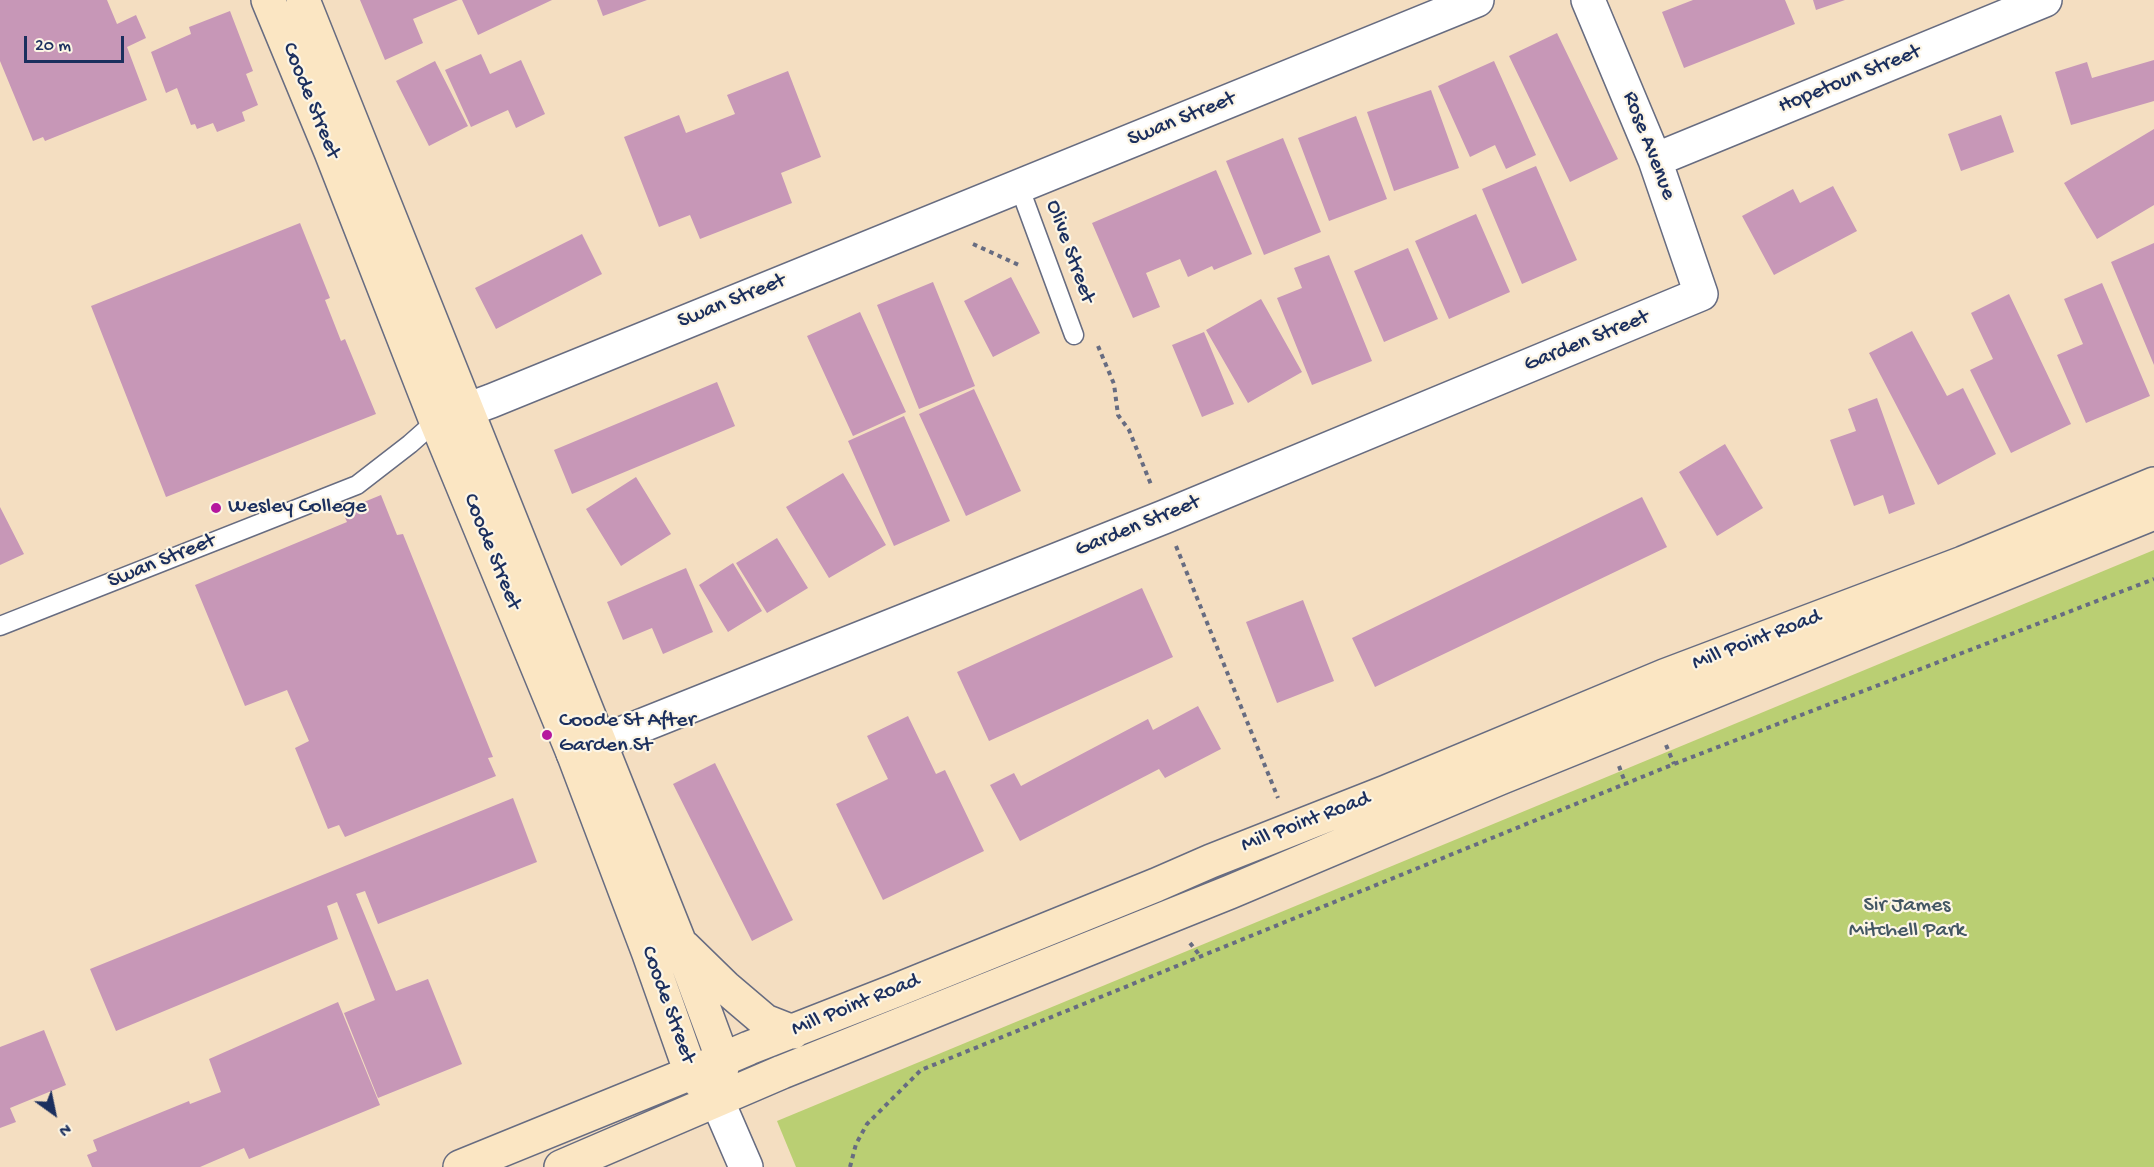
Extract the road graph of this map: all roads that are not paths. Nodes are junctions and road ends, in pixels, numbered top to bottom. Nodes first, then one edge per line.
1 (268, 0) edge
2 (303, 0) edge
3 (1478, 0) edge
4 (1588, 0) edge
5 (2045, 0) edge
6 (1655, 160) junction
7 (1019, 186) junction
8 (1701, 294) joint
9 (1074, 334) road end
10 (450, 415) junction
11 (2154, 484) edge
12 (2154, 513) edge
13 (0, 626) edge
14 (586, 748) junction
15 (679, 941) junction
16 (793, 1032) junction
17 (723, 1060) junction
18 (691, 1073) junction
19 (717, 1100) junction
20 (460, 1167) edge
21 (561, 1167) edge
22 (746, 1167) edge

1 - 10 main road, Coode Street
2 - 10 main road, Coode Street
3 - 7 street, Swan Street
4 - 6 street, Rose Avenue
5 - 6 street, Hopetoun Street
6 - 8 street, Rose Avenue
7 - 9 lane, Olive Street
7 - 10 street, Swan Street
8 - 14 street, Garden Street
10 - 13 lane, Swan Street
10 - 14 main road, Coode Street
11 - 16 main road, Mill Point Road
12 - 19 main road, Mill Point Road
14 - 15 main road, Coode Street
14 - 18 main road, Coode Street
15 - 16 main road
15 - 17 main road, Coode Street
16 - 17 main road, Mill Point Road
17 - 18 main road, Mill Point Road
17 - 19 main road, Coode Street
18 - 19 main road, Coode Street
18 - 20 main road, Mill Point Road
19 - 21 main road, Mill Point Road
19 - 22 street, Coode Street

